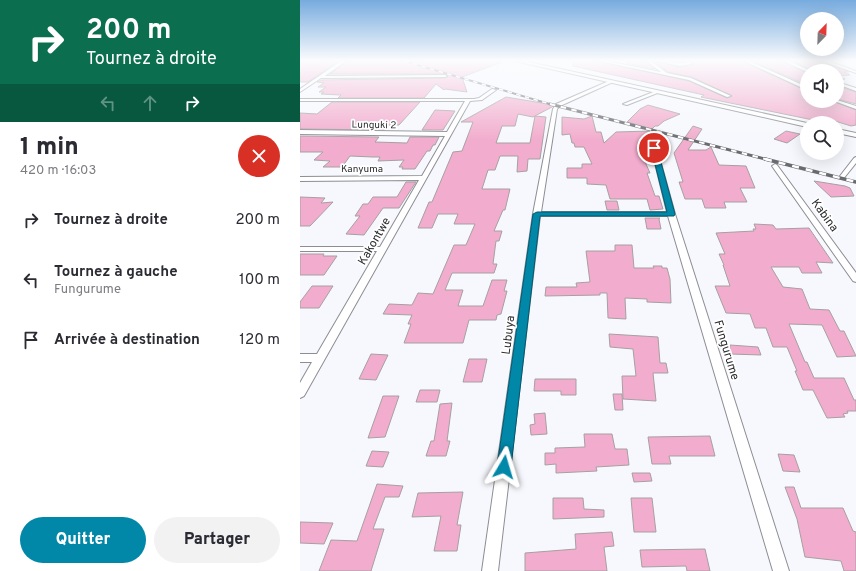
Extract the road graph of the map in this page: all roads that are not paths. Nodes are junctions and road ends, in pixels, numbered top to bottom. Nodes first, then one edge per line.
1 (598, 88) edge
2 (638, 88) edge
3 (710, 88) edge
4 (850, 88) joint
5 (856, 88) edge
6 (844, 89) edge
7 (494, 90) dead end
8 (658, 92) junction
9 (729, 96) dead end
10 (300, 100) edge
11 (468, 100) junction
12 (626, 104) dead end
13 (844, 104) edge
14 (856, 108) edge
15 (800, 123) edge
16 (300, 132) edge
17 (844, 132) edge
18 (448, 134) junction
19 (651, 135) dead end
20 (856, 135) edge
21 (856, 159) edge
22 (775, 166) dead end
23 (842, 176) dead end
24 (300, 178) edge
25 (424, 178) junction
26 (537, 214) junction
27 (671, 214) junction
28 (300, 248) edge
29 (384, 249) junction
30 (856, 279) edge
31 (300, 358) edge
32 (320, 358) junction
33 (300, 393) edge
34 (490, 571) edge
35 (781, 571) edge

1 - 26 street, Lubuya
2 - 8 street
3 - 9 street
4 - 5 street
4 - 6 street
7 - 11 street
8 - 12 street
8 - 15 street
10 - 11 street
11 - 18 street, Kakontwe
13 - 14 street
16 - 18 street, Lunguki 2
17 - 20 street
18 - 25 street, Kakontwe
19 - 27 street, Fungurume
21 - 23 street
22 - 30 street, Kabina
24 - 25 street, Kanyuma
25 - 29 street, Kakontwe
26 - 27 street
26 - 34 street, Lubuya
27 - 35 street, Fungurume
28 - 29 street
29 - 32 street, Kakontwe
31 - 32 street
32 - 33 street, Kakontwe

